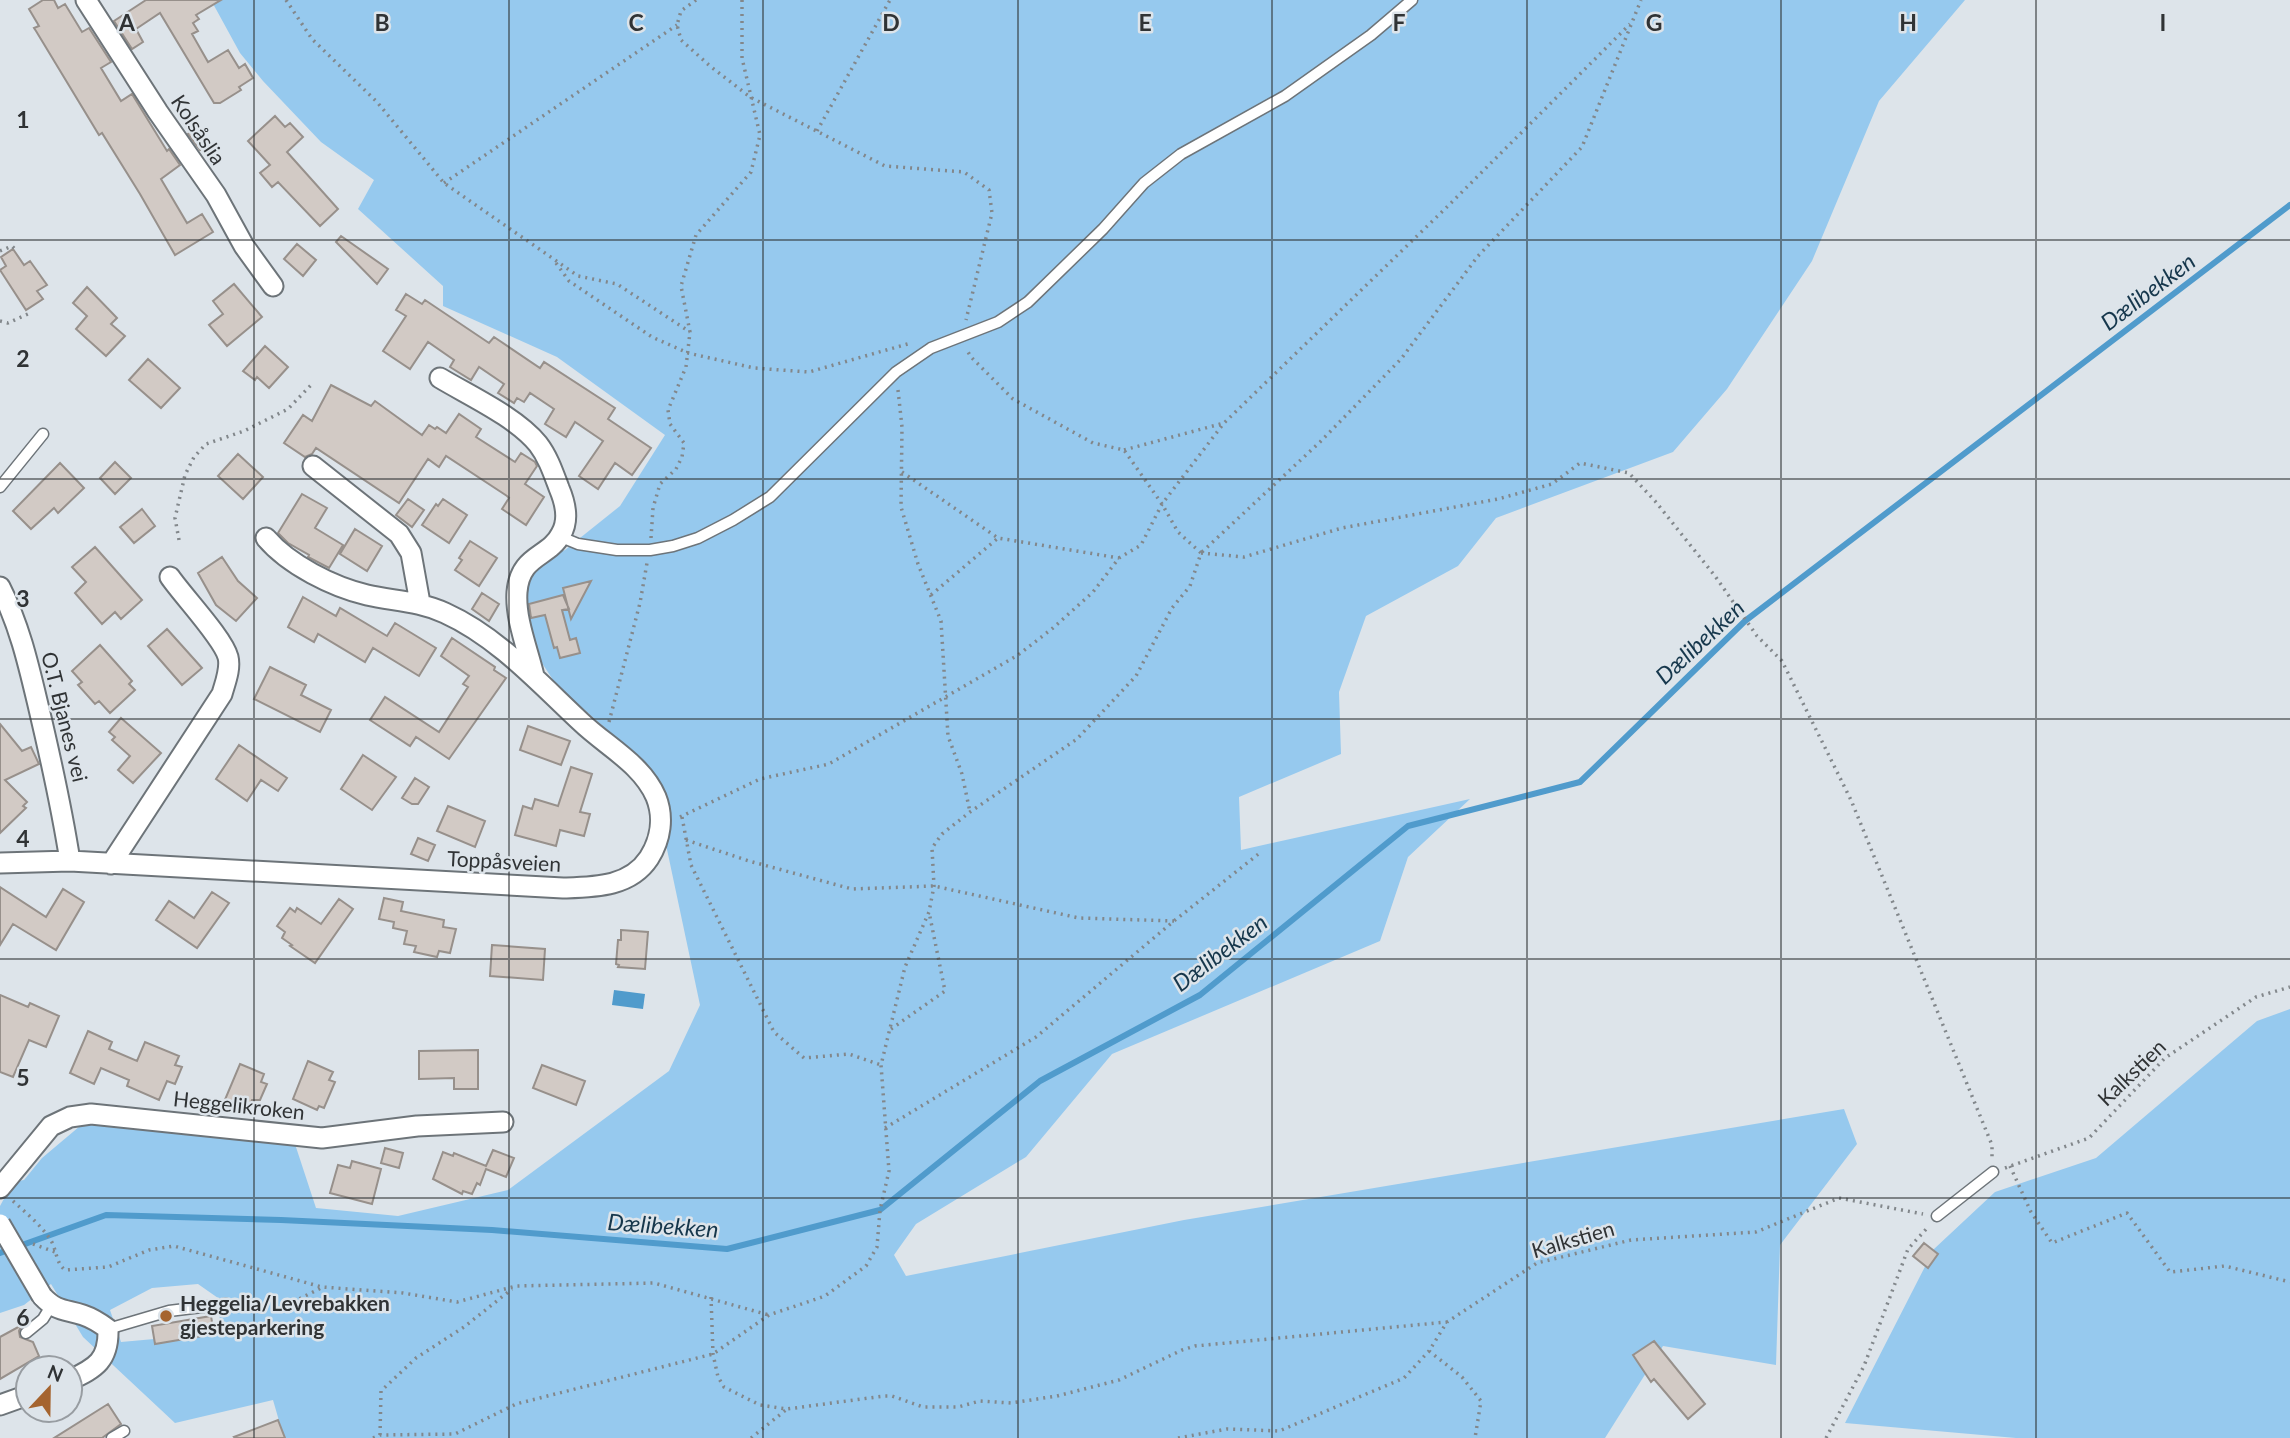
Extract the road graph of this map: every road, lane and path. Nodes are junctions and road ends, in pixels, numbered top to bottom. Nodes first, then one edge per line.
1 (86, 0) edge
2 (286, 0) edge
3 (695, 0) edge
4 (742, 0) edge
5 (890, 0) edge
6 (1412, 0) edge
7 (1641, 0) edge
8 (1630, 24) junction
9 (677, 25) junction
10 (750, 97) junction
11 (817, 131) junction
12 (444, 183) junction
13 (16, 250) dead end
14 (0, 251) edge
15 (552, 258) junction
16 (273, 286) dead end
17 (30, 313) dead end
18 (0, 321) edge
19 (690, 332) junction
20 (960, 338) junction
21 (913, 342) dead end
22 (688, 353) junction
23 (896, 372) junction
24 (440, 378) dead end
25 (311, 385) dead end
26 (1224, 423) junction
27 (43, 434) dead end
28 (1124, 450) junction
29 (313, 466) dead end
30 (902, 472) junction
31 (0, 487) edge
32 (1162, 503) junction
33 (561, 537) junction
34 (266, 538) dead end
35 (998, 538) junction
36 (179, 540) dead end
37 (650, 550) junction
38 (1201, 553) junction
39 (1119, 558) junction
40 (170, 576) dead end
41 (0, 587) edge
42 (931, 595) junction
43 (420, 603) junction
44 (534, 676) junction
45 (946, 696) junction
46 (603, 741) junction
47 (970, 812) junction
48 (686, 840) junction
49 (1261, 852) dead end
50 (70, 861) junction
51 (0, 863) edge
52 (111, 864) junction
53 (934, 886) junction
54 (929, 912) junction
55 (1174, 921) junction
56 (2290, 987) edge
57 (890, 1031) junction
58 (881, 1065) junction
59 (503, 1122) dead end
60 (886, 1128) junction
61 (2010, 1166) junction
62 (1993, 1172) junction
63 (5, 1192) edge
64 (1937, 1216) junction
65 (0, 1224) edge
66 (2290, 1282) edge
67 (516, 1286) junction
68 (322, 1287) junction
69 (711, 1297) junction
70 (47, 1301) junction
71 (226, 1304) joint
72 (769, 1315) junction
73 (1447, 1322) junction
74 (107, 1329) junction
75 (26, 1333) dead end
76 (1429, 1351) junction
77 (713, 1354) junction
78 (84, 1373) edge
79 (787, 1409) junction
80 (124, 1431) dead end
81 (380, 1435) junction
82 (431, 1436) edge
83 (112, 1438) edge
84 (373, 1438) edge
85 (751, 1438) edge
86 (1178, 1438) edge
87 (1475, 1438) edge
88 (1826, 1438) edge

1 - 16 street, Kolsåslia
2 - 12 path
3 - 9 path
4 - 10 path
5 - 11 path
6 - 20 lane
7 - 8 path
8 - 26 path
8 - 38 path
9 - 10 path
9 - 12 path
10 - 11 path
10 - 19 path
11 - 20 path
12 - 15 path
13 - 14 path
15 - 19 path
15 - 22 path
17 - 18 path
19 - 22 path
20 - 23 lane
20 - 28 path
21 - 22 path
22 - 37 path
23 - 30 path
23 - 37 lane
24 - 33 street
25 - 36 path
26 - 28 path
26 - 32 path
27 - 31 lane
28 - 32 path
29 - 43 street
30 - 35 path
30 - 42 path
32 - 38 path
32 - 39 path
33 - 37 lane
33 - 44 street
34 - 43 street, Toppåsveien
35 - 39 path
35 - 42 path
37 - 46 path
38 - 47 path
38 - 62 path
39 - 45 path
40 - 52 street
41 - 50 street, O.T. Bjanes vei
42 - 45 path
43 - 44 street, Toppåsveien
44 - 46 street, Toppåsveien
45 - 47 path
45 - 48 path
46 - 52 street, Toppåsveien
47 - 53 path
48 - 53 path
48 - 58 path
49 - 55 path
50 - 51 street, Toppåsveien
50 - 52 street, Toppåsveien
53 - 54 path
53 - 55 path
54 - 57 path
54 - 57 path
55 - 60 path
56 - 61 path, Kalkstien
57 - 58 path
58 - 60 path
59 - 63 street, Heggelikroken
60 - 72 path
61 - 62 path, Kalkstien
61 - 66 path
62 - 64 lane
63 - 68 path
64 - 73 path, Kalkstien
64 - 88 path
65 - 70 street, bridge
67 - 68 path
67 - 69 path
67 - 81 path
68 - 71 path
69 - 72 path
69 - 77 path
70 - 74 street
70 - 75 lane
71 - 74 lane
72 - 77 path
73 - 76 path, Kalkstien
73 - 79 path
74 - 78 street
76 - 86 path, Kalkstien
76 - 87 path
77 - 79 path
77 - 82 path
79 - 85 path
80 - 83 lane
81 - 82 path
81 - 84 path

